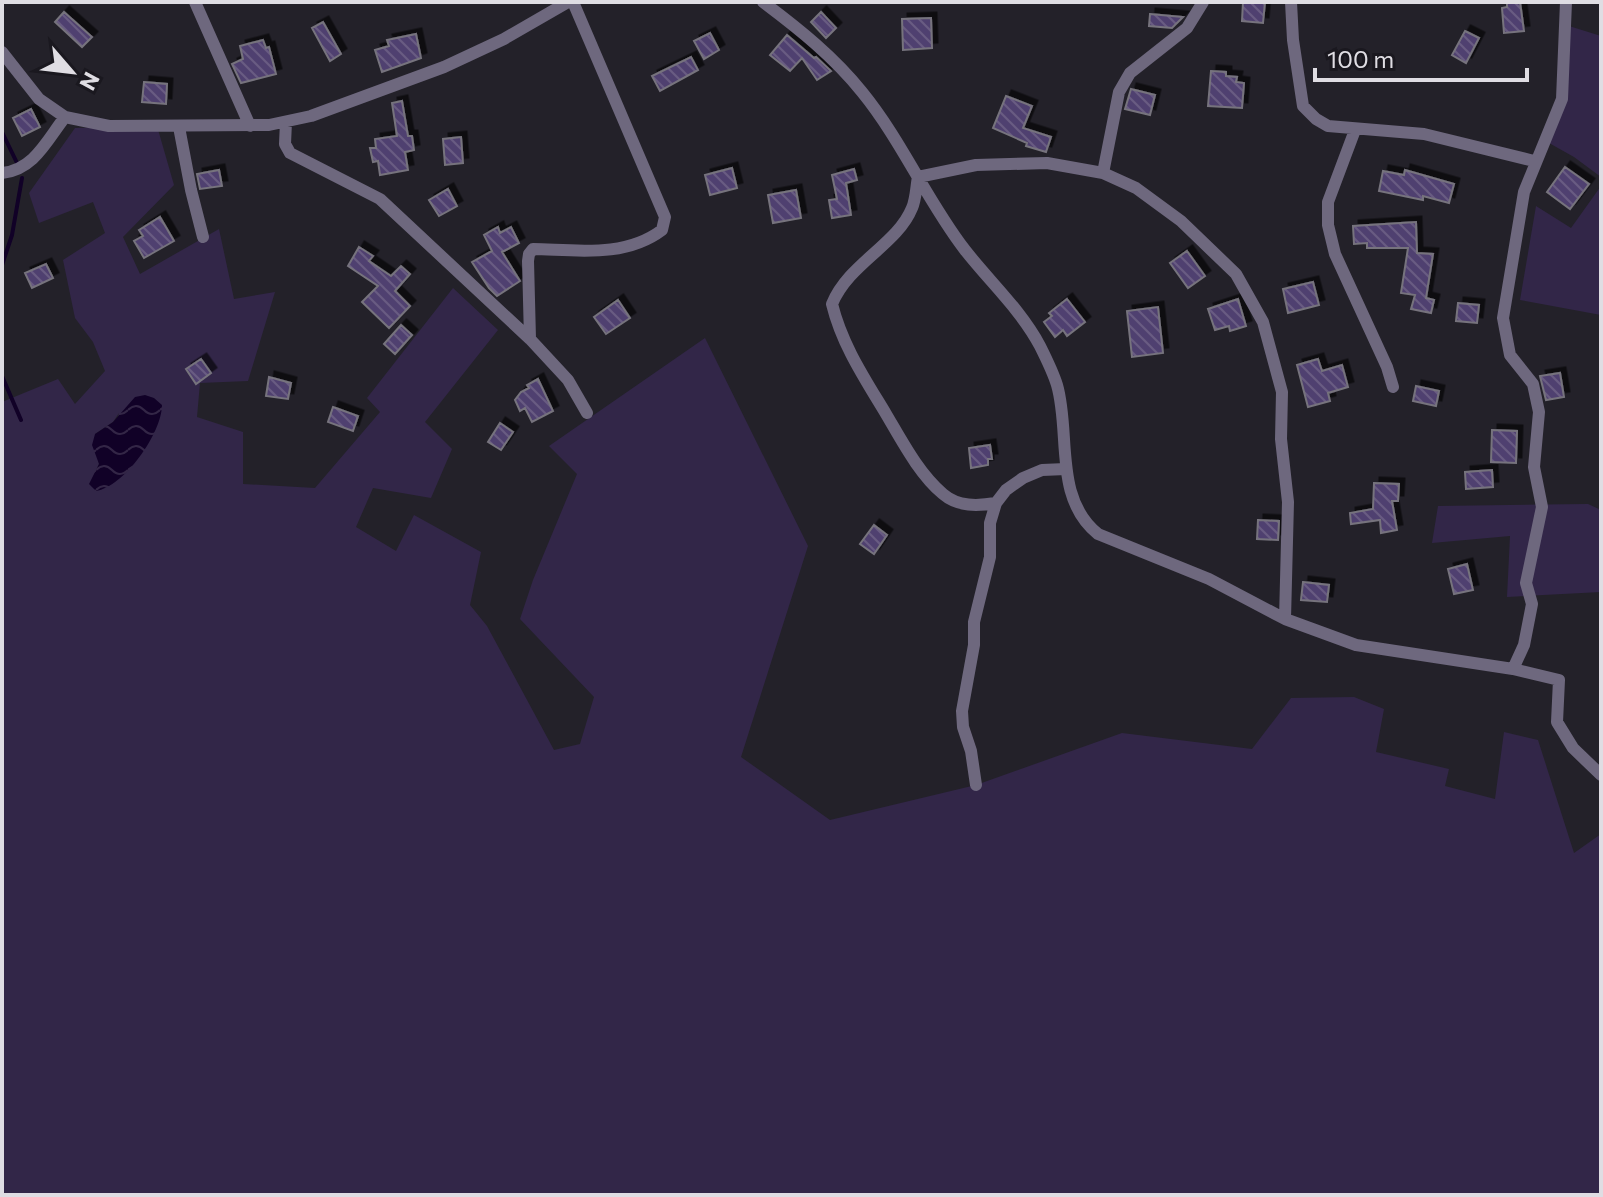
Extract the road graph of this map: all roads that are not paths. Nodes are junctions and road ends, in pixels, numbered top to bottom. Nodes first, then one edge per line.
1 (195, 2) edge
2 (571, 2) edge
3 (763, 2) edge
4 (1203, 2) edge
5 (1291, 2) edge
6 (1566, 2) edge
7 (2, 52) edge
8 (65, 117) junction
9 (286, 122) junction
10 (250, 126) junction
11 (179, 127) junction
12 (1355, 130) junction
13 (1534, 161) junction
14 (2, 173) edge
15 (1103, 173) junction
16 (918, 177) junction
17 (203, 237) dead end
18 (530, 339) junction
19 (1393, 387) dead end
20 (587, 413) dead end
21 (1066, 469) junction
22 (996, 503) junction
23 (1285, 619) junction
24 (1513, 669) junction
25 (1601, 775) edge
26 (976, 785) dead end

1 - 10 street
2 - 9 street
2 - 18 street
3 - 16 street
4 - 15 street
5 - 12 street
6 - 13 street
7 - 8 street
8 - 11 street
8 - 14 street
9 - 10 street
9 - 18 street
10 - 11 street
11 - 17 street
12 - 13 street
12 - 19 street
13 - 24 street
15 - 16 street
15 - 23 street
16 - 21 street
16 - 22 street
18 - 20 street
21 - 22 street
21 - 23 street
22 - 26 street
23 - 24 street
24 - 25 street

